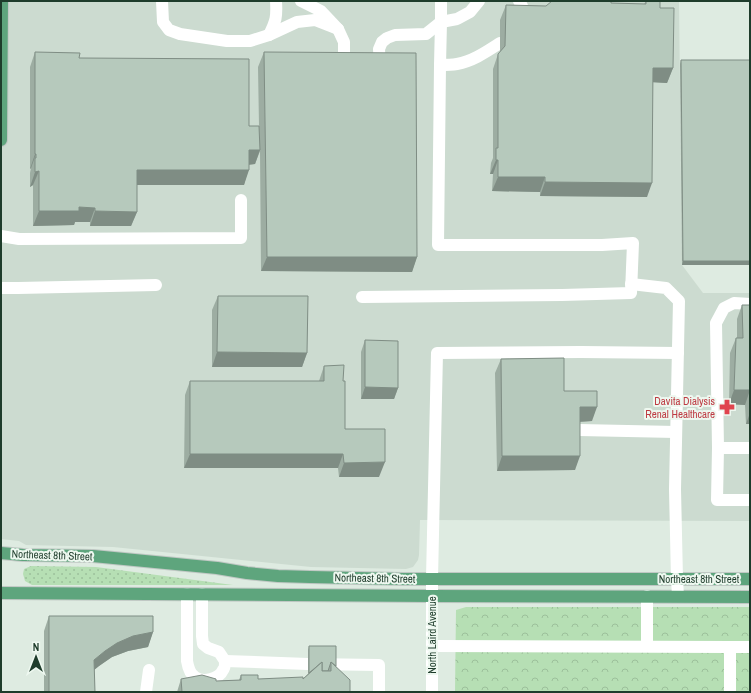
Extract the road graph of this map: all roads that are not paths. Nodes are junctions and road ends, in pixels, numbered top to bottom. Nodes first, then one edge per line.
1 (2, 1) edge
2 (162, 1) edge
3 (276, 1) edge
4 (301, 1) edge
5 (441, 1) edge
6 (478, 1) edge
7 (519, 1) edge
8 (519, 20) edge
9 (441, 22) junction
10 (338, 29) junction
11 (269, 35) junction
12 (500, 43) dead end
13 (440, 65) junction
14 (344, 67) edge
15 (380, 67) edge
16 (1, 140) edge
17 (241, 200) dead end
18 (1, 236) edge
19 (631, 284) junction
20 (156, 285) dead end
21 (1, 288) edge
22 (362, 297) dead end
23 (750, 304) edge
24 (678, 353) junction
25 (579, 430) edge
26 (676, 432) junction
27 (718, 448) junction
28 (750, 448) edge
29 (750, 500) edge
30 (1, 553) edge
31 (432, 578) junction
32 (677, 579) junction
33 (750, 579) edge
34 (1, 593) edge
35 (187, 594) junction
36 (202, 594) junction
37 (432, 596) junction
38 (647, 596) junction
39 (678, 596) junction
40 (750, 596) edge
41 (433, 646) junction
42 (647, 646) junction
43 (730, 647) junction
44 (750, 647) edge
45 (225, 661) junction
46 (149, 670) dead end
47 (146, 692) edge
48 (379, 692) edge
49 (432, 692) edge
50 (730, 692) edge

1 - 16 main road
2 - 11 street
3 - 11 street
4 - 10 street
5 - 9 street
6 - 9 street
7 - 8 street
9 - 13 street
9 - 15 street
10 - 11 street
10 - 14 street
12 - 13 street
13 - 19 street
17 - 18 street
19 - 22 street
19 - 24 street
20 - 21 street
23 - 27 street
24 - 26 street
24 - 31 street, North Laird Avenue
25 - 26 street
26 - 32 street
27 - 28 street
27 - 29 street
30 - 31 main road, Northeast 8th Street
31 - 32 main road, Northeast 8th Street
31 - 37 street, North Laird Avenue
32 - 33 main road, Northeast 8th Street
32 - 39 street
34 - 35 main road, Northeast 8th Street
35 - 36 main road, Northeast 8th Street
35 - 45 street
36 - 37 main road, Northeast 8th Street
36 - 45 street
37 - 38 main road, Northeast 8th Street
37 - 41 street, North Laird Avenue
38 - 39 main road, Northeast 8th Street
38 - 42 street
39 - 40 main road, Northeast 8th Street
41 - 42 street
41 - 49 street, North Laird Avenue
42 - 43 street
43 - 44 street
43 - 50 street
45 - 48 street
46 - 47 street

